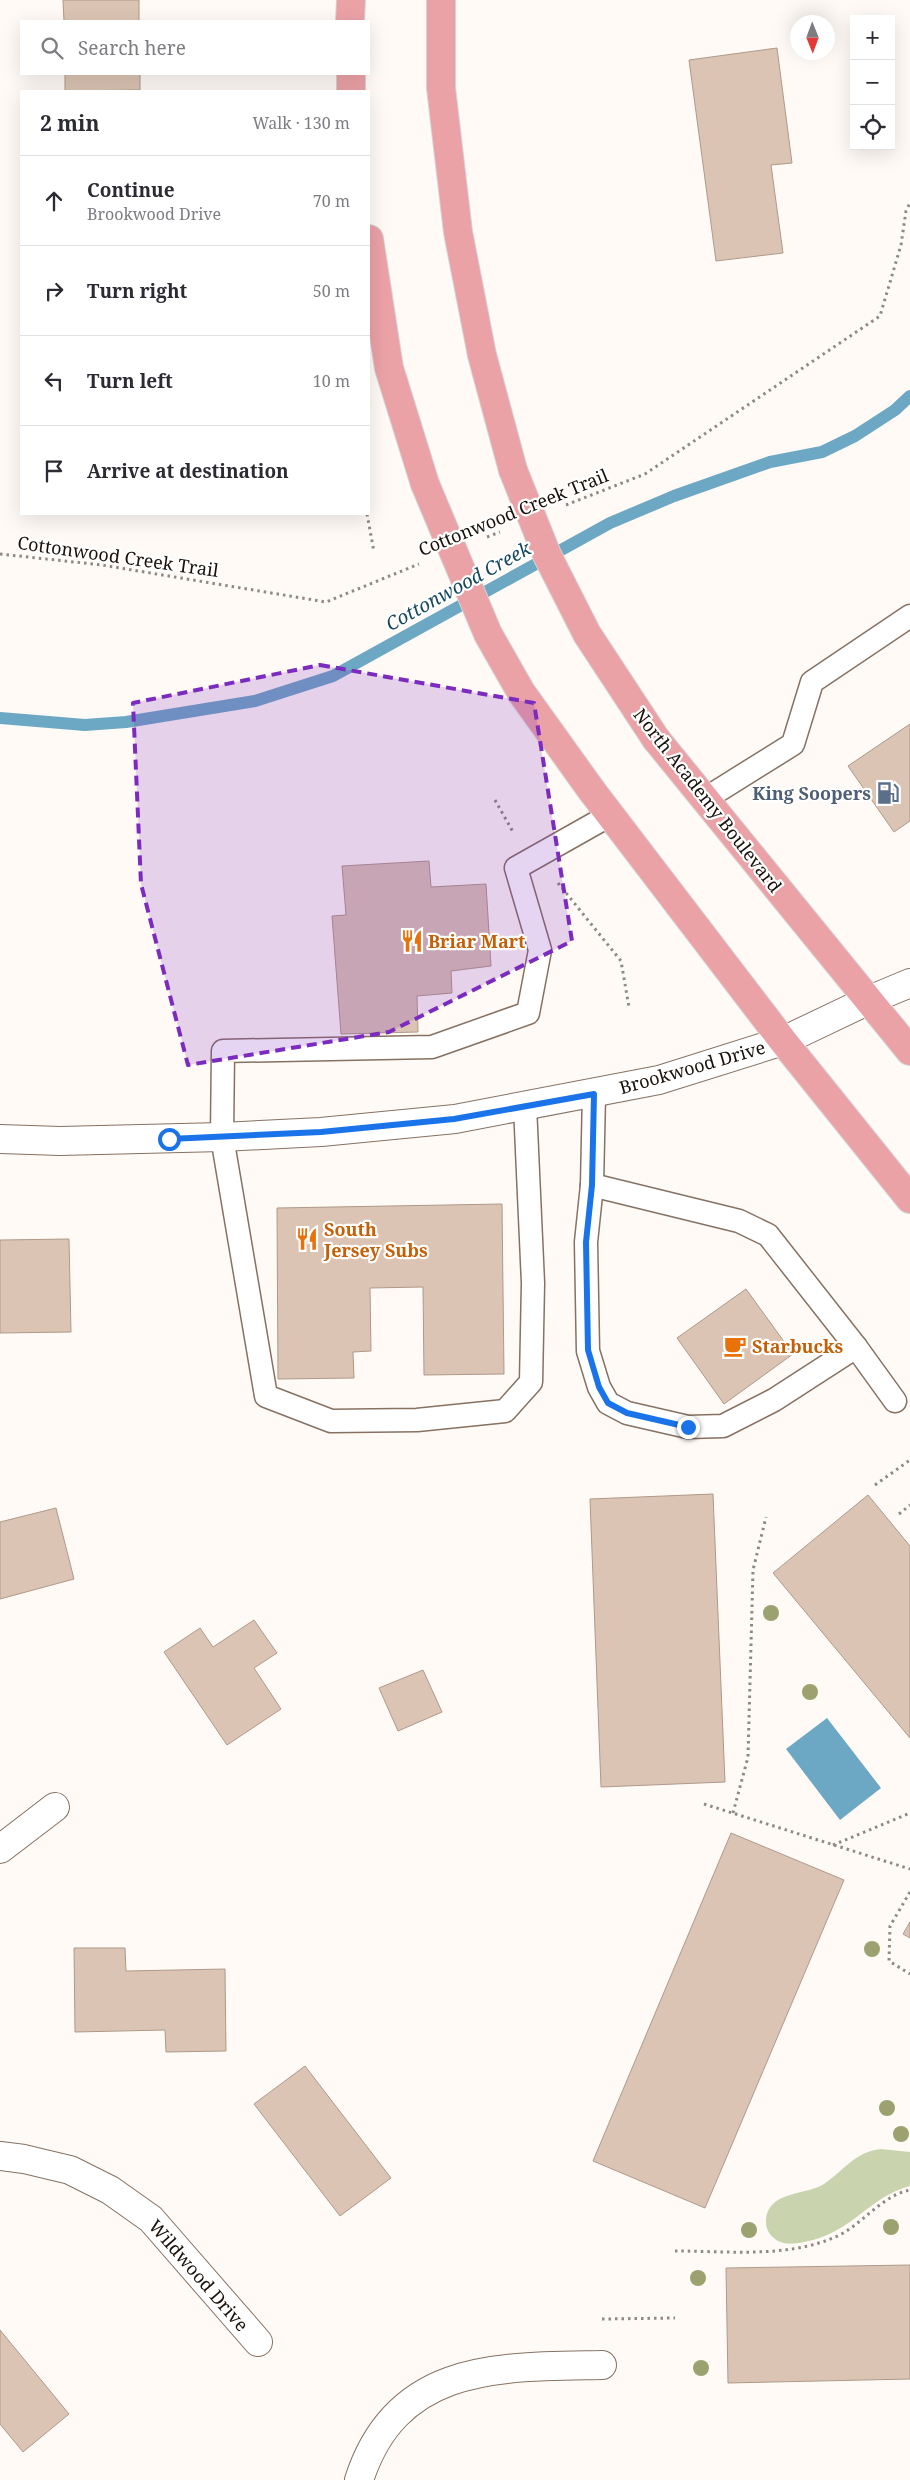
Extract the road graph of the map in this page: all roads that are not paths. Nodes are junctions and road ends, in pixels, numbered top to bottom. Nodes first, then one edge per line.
1 (351, 0) edge
2 (441, 0) edge
3 (350, 20) edge
4 (351, 75) edge
5 (351, 90) edge
6 (370, 245) edge
7 (910, 616) edge
8 (705, 799) junction
9 (610, 814) junction
10 (910, 984) edge
11 (867, 1000) junction
12 (783, 1041) junction
13 (910, 1051) edge
14 (594, 1094) junction
15 (525, 1106) junction
16 (222, 1137) junction
17 (0, 1139) edge
18 (892, 1177) junction
19 (592, 1185) junction
20 (910, 1199) edge
21 (910, 1212) edge
22 (856, 1346) junction
23 (895, 1401) dead end
24 (55, 1807) dead end
25 (0, 1849) edge
26 (0, 2156) edge
27 (258, 2342) dead end
28 (602, 2365) dead end
29 (359, 2480) edge

1 - 3 highway
2 - 8 highway, North Academy Boulevard, bridge
4 - 5 highway
6 - 9 highway, bridge
7 - 8 lane
8 - 11 highway, North Academy Boulevard
9 - 12 highway
9 - 16 lane
10 - 11 street, Brookwood Drive
11 - 12 street, Brookwood Drive
11 - 13 highway, North Academy Boulevard
12 - 14 street, Brookwood Drive
12 - 18 highway
14 - 15 street, Brookwood Drive
14 - 19 lane
15 - 16 street, Brookwood Drive
15 - 16 lane
16 - 17 street, Brookwood Drive
18 - 20 highway
18 - 21 highway
19 - 22 lane
19 - 22 lane
22 - 23 lane
24 - 25 street
26 - 27 street, Wildwood Drive
28 - 29 street

